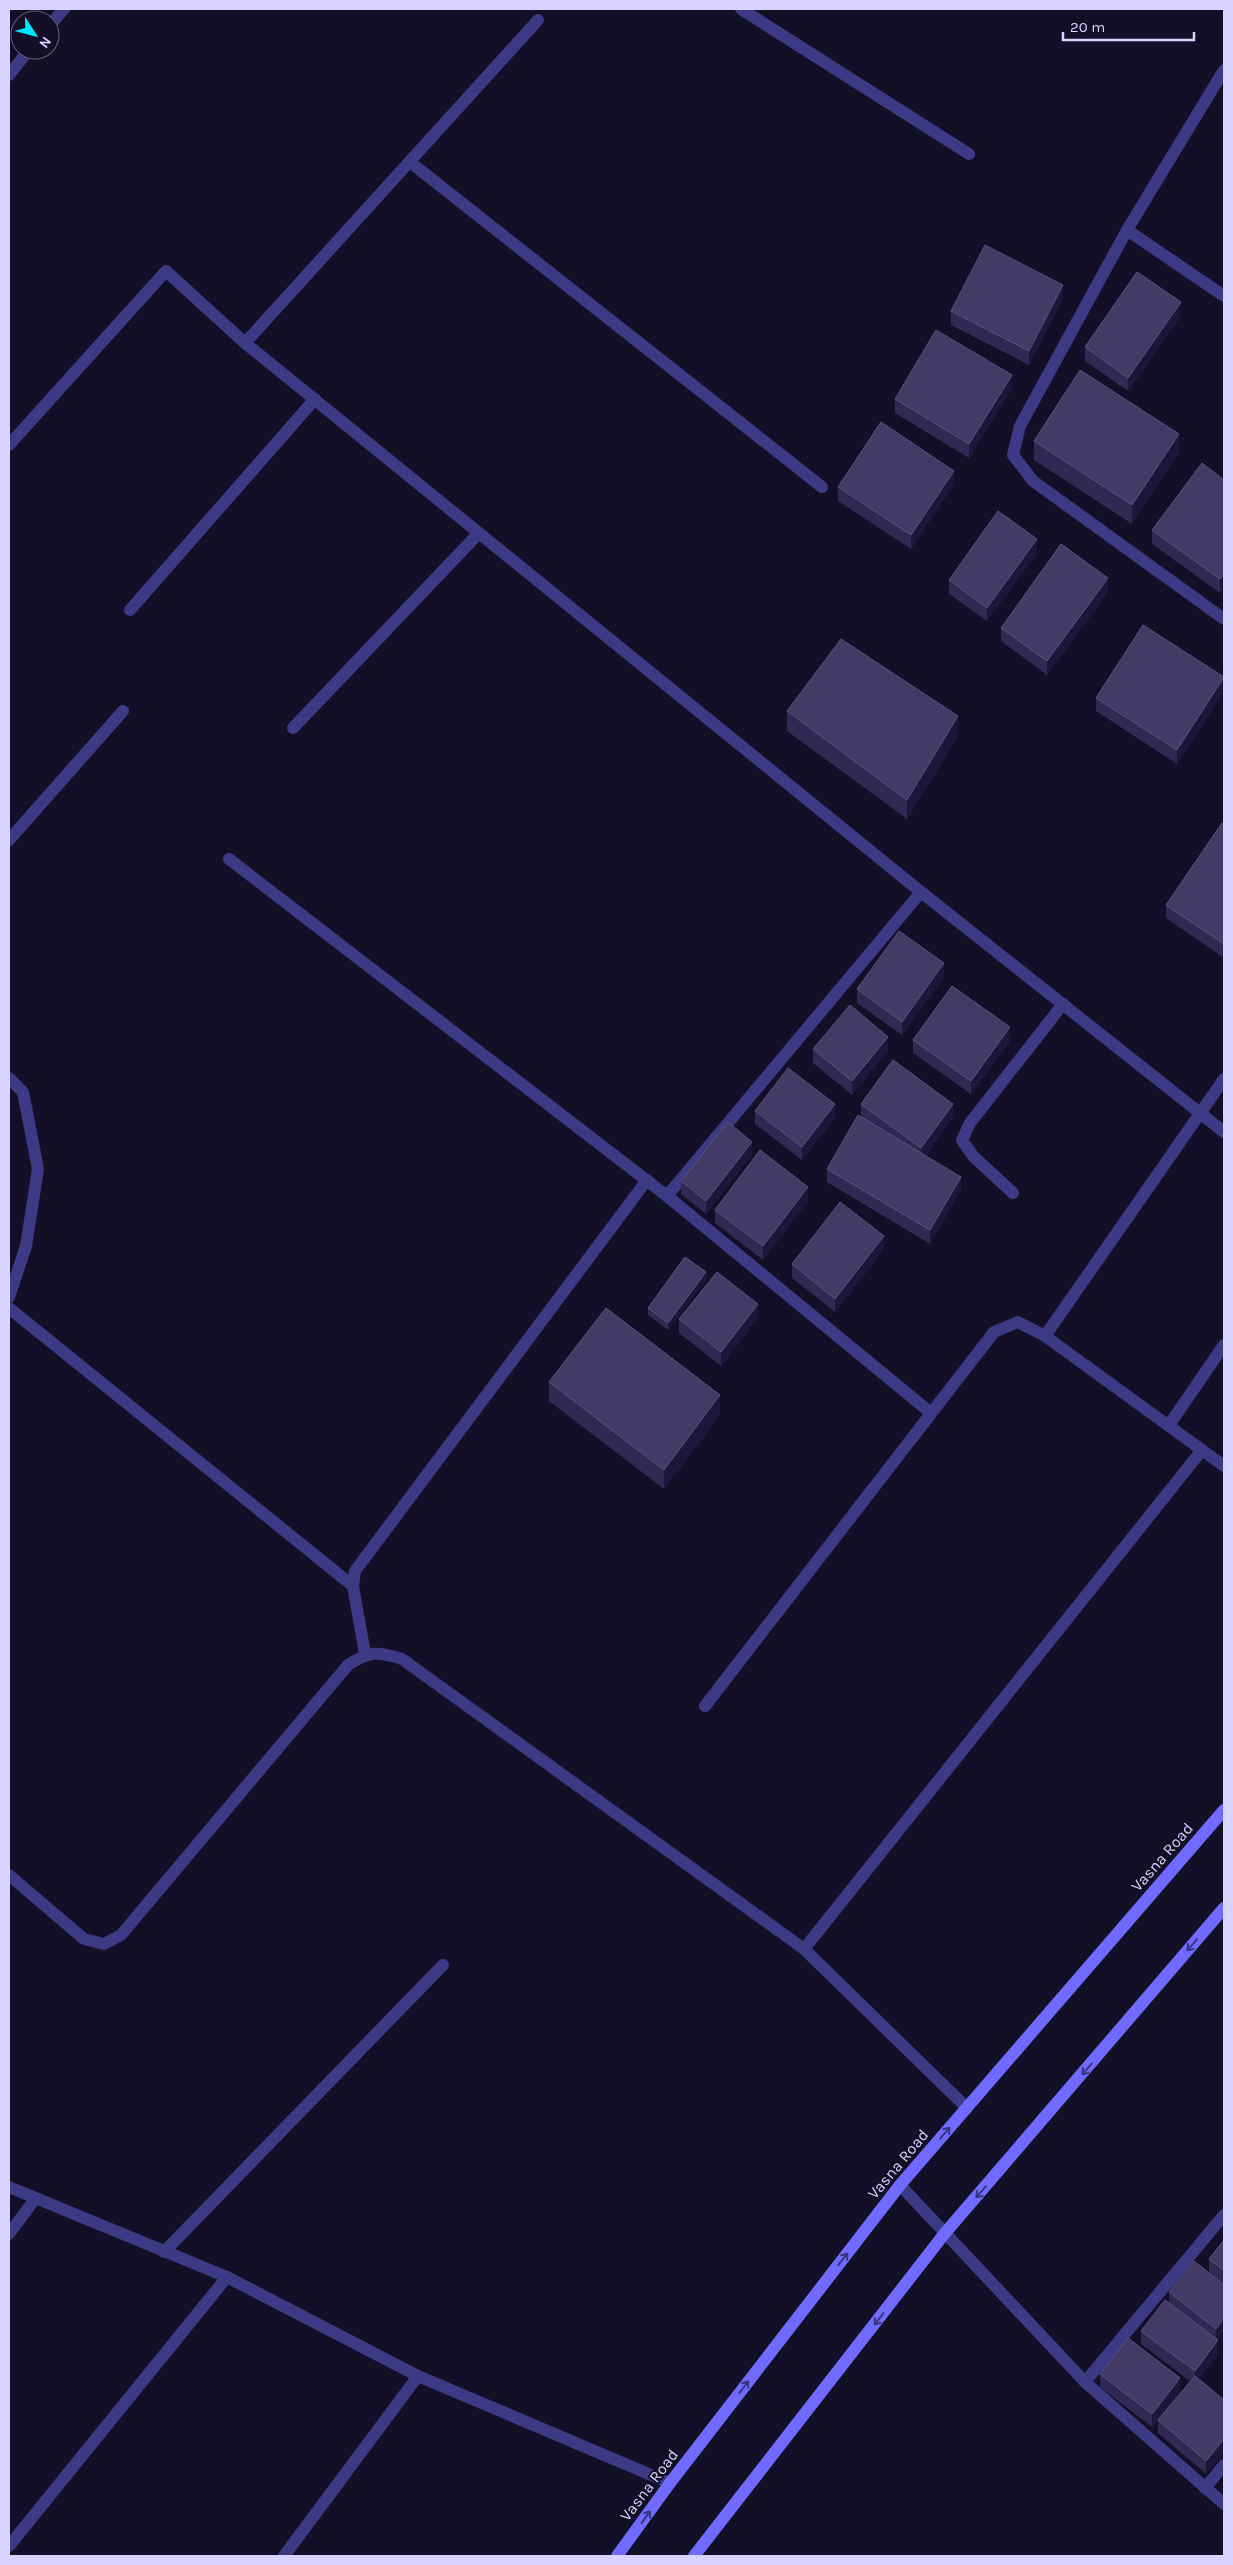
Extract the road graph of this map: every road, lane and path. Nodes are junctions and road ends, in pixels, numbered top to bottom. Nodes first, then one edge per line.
1 (741, 9) edge
2 (538, 20) dead end
3 (22, 60) edge
4 (1224, 70) edge
5 (9, 75) edge
6 (968, 154) dead end
7 (410, 162) junction
8 (1127, 230) junction
9 (1224, 296) edge
10 (245, 343) junction
11 (315, 399) junction
12 (9, 444) edge
13 (822, 487) dead end
14 (479, 533) junction
15 (130, 610) dead end
16 (1224, 619) edge
17 (124, 710) dead end
18 (293, 728) dead end
19 (9, 840) edge
20 (229, 860) dead end
21 (921, 892) junction
22 (1063, 1004) junction
23 (9, 1078) edge
24 (1224, 1079) edge
25 (1199, 1112) junction
26 (1224, 1132) edge
27 (647, 1180) junction
28 (1014, 1193) dead end
29 (667, 1196) junction
30 (9, 1297) edge
31 (9, 1308) edge
32 (1045, 1336) junction
33 (1224, 1344) edge
34 (931, 1413) junction
35 (1168, 1425) junction
36 (1202, 1450) junction
37 (1224, 1466) edge
38 (353, 1586) junction
39 (364, 1654) junction
40 (704, 1706) dead end
41 (1224, 1810) edge
42 (9, 1875) edge
43 (1224, 1908) edge
44 (804, 1949) junction
45 (443, 1965) dead end
46 (966, 2108) junction
47 (900, 2185) junction
48 (9, 2187) edge
49 (35, 2199) junction
50 (1224, 2215) edge
51 (945, 2233) junction
52 (9, 2234) edge
53 (164, 2252) junction
54 (227, 2277) junction
55 (418, 2376) junction
56 (1085, 2382) junction
57 (1224, 2465) edge
58 (670, 2483) junction
59 (1205, 2488) junction
60 (1224, 2504) edge
61 (9, 2546) edge
62 (284, 2556) edge
63 (617, 2556) edge
64 (694, 2556) edge

1 - 6 street
2 - 7 street
3 - 5 street
4 - 8 street
7 - 10 street
7 - 13 street
8 - 9 street
8 - 16 street
10 - 11 street
10 - 12 street
11 - 14 street
11 - 15 street
14 - 18 street
14 - 21 street
17 - 19 street
20 - 27 street
21 - 22 street
21 - 29 street
22 - 25 street
22 - 28 street
23 - 30 street
24 - 25 street
25 - 26 street
25 - 32 street
27 - 29 street
27 - 38 street
29 - 34 street
31 - 38 street
32 - 34 street
32 - 35 street
33 - 35 street
34 - 40 street
35 - 36 street
36 - 37 street
36 - 44 street
38 - 39 street
39 - 42 street
39 - 44 street
41 - 46 main road, Vasna Road
43 -> 51 main road
44 - 46 street
45 - 53 street
47 -> 46 main road, Vasna Road
47 - 51 street
58 -> 47 main road, Vasna Road
48 - 49 street
49 - 52 street
49 - 53 street
50 - 56 street
51 - 56 street
51 -> 64 main road
53 - 54 street
54 - 55 street
54 - 61 street
55 - 58 street
55 - 62 street
56 - 59 street
57 - 59 street
63 -> 58 main road, Vasna Road
59 - 60 street

